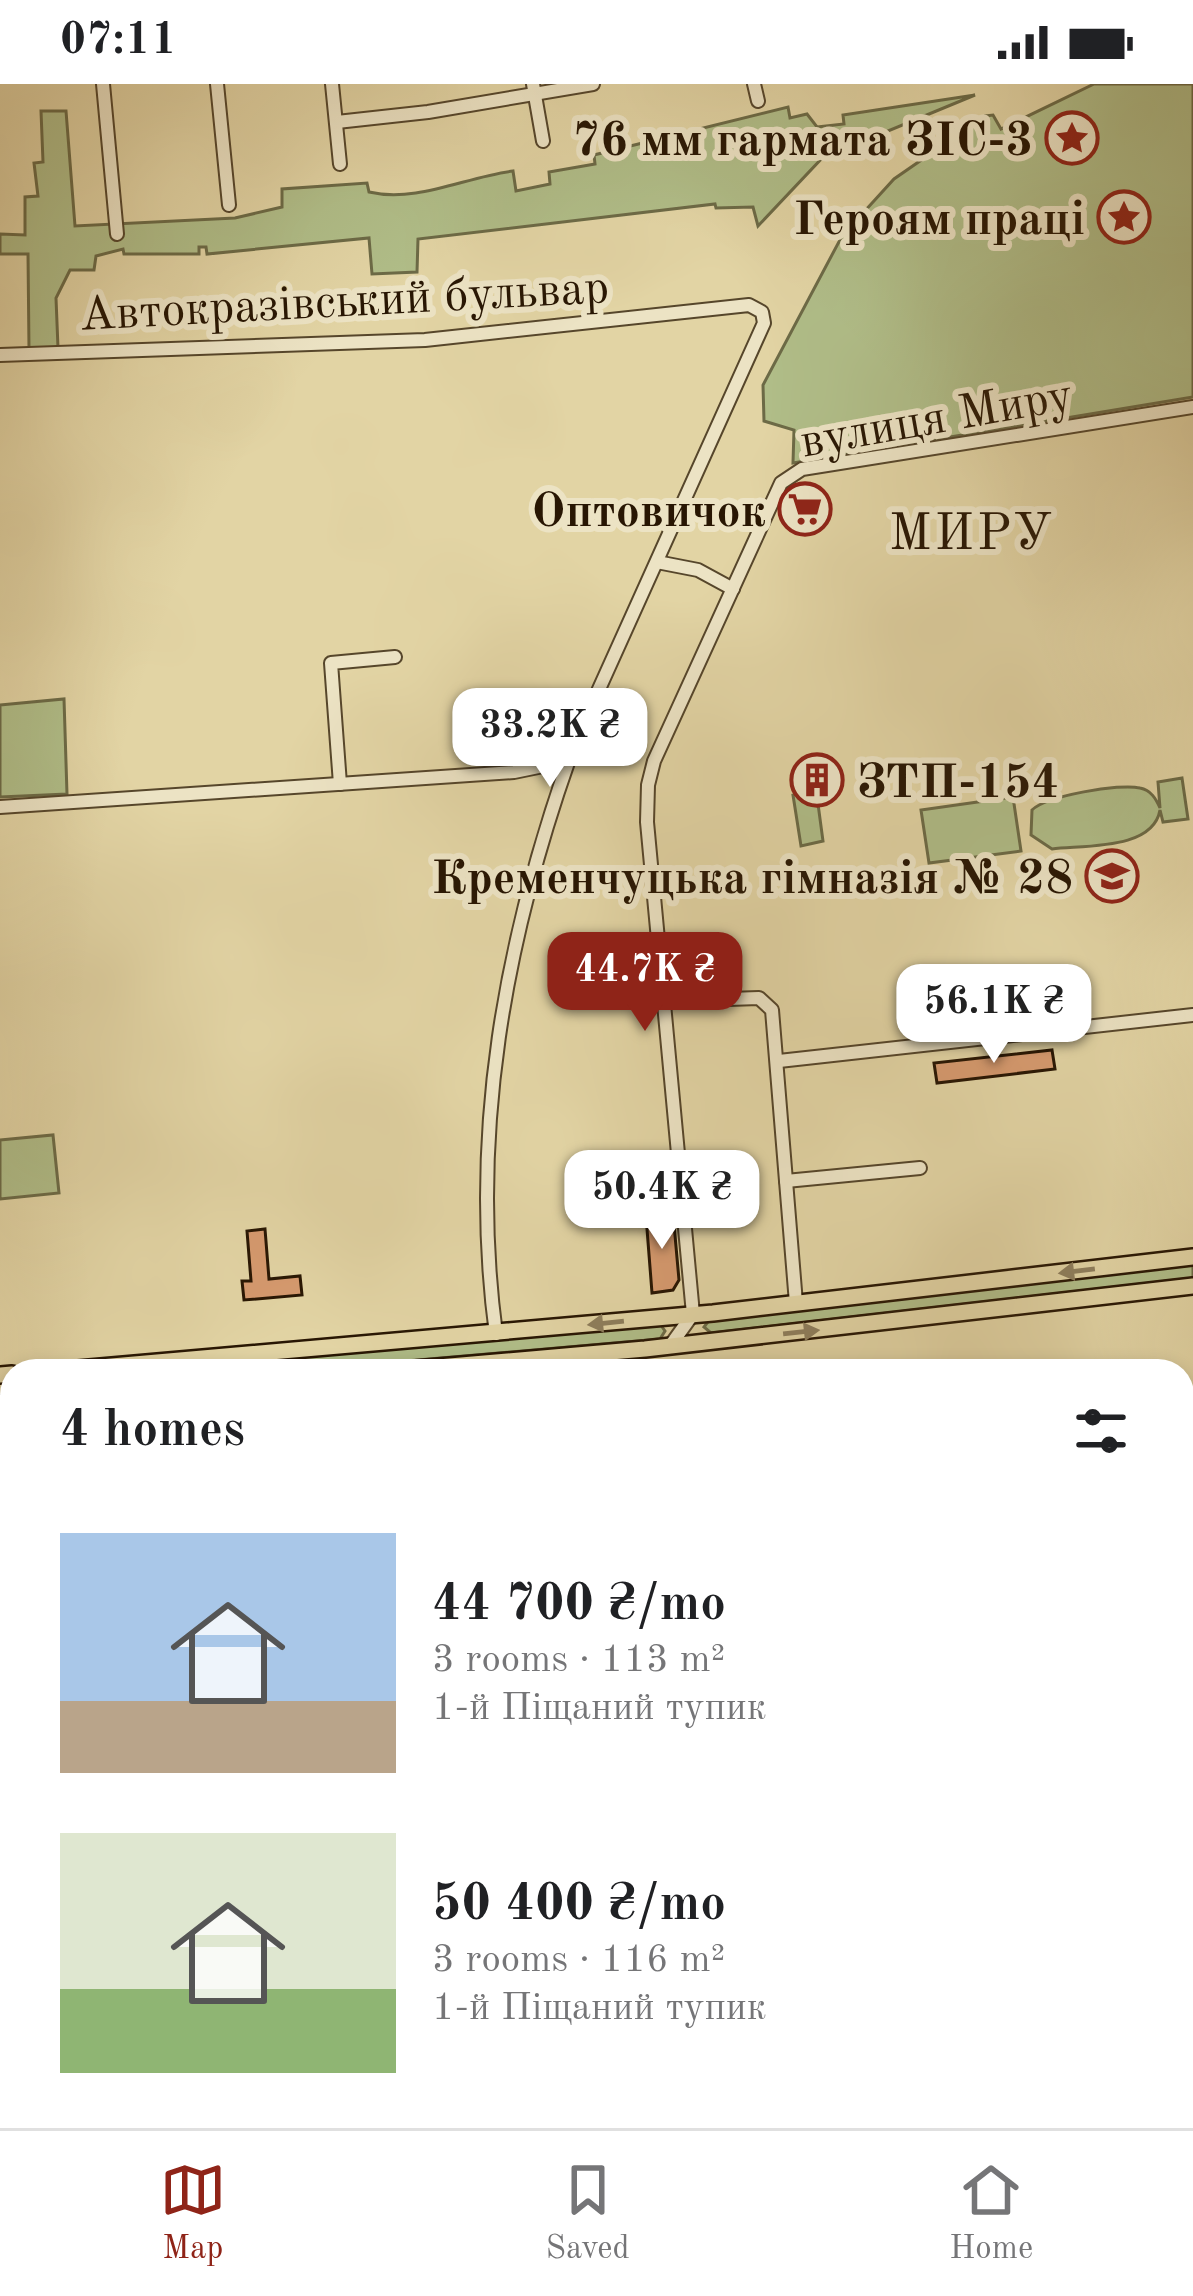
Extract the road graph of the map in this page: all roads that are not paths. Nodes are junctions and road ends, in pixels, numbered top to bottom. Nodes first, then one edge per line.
1 (103, 84) edge
2 (217, 84) edge
3 (332, 84) edge
4 (593, 84) edge
5 (754, 84) edge
6 (533, 88) edge
7 (758, 101) dead end
8 (337, 122) junction
9 (543, 141) dead end
10 (340, 164) dead end
11 (229, 205) dead end
12 (117, 234) dead end
13 (0, 355) edge
14 (1193, 407) edge
15 (657, 562) junction
16 (733, 589) junction
17 (395, 657) dead end
18 (572, 749) junction
19 (340, 784) junction
20 (0, 807) edge
21 (667, 1001) junction
22 (1193, 1015) edge
23 (778, 1060) junction
24 (920, 1168) dead end
25 (786, 1181) junction
26 (1193, 1257) edge
27 (1193, 1286) edge
28 (796, 1303) junction
29 (693, 1314) junction
30 (667, 1317) junction
31 (496, 1334) junction
32 (696, 1343) junction
33 (670, 1346) junction
34 (198, 1359) edge
35 (525, 1359) edge

1 - 12 street
2 - 11 street
3 - 8 street
4 - 6 street
5 - 7 street
6 - 8 street
6 - 9 street
8 - 10 street
13 - 15 street, Автокразівський бульвар
14 - 16 street, вулиця Миру
15 - 16 street
15 - 18 street
16 - 21 street, вулиця Миру
17 - 19 street
18 - 19 street
18 - 31 street
19 - 20 street
21 - 23 street
21 - 29 street, вулиця Миру
22 - 23 street
23 - 25 street
24 - 25 street
25 - 28 street
26 -> 28 main road
32 -> 27 main road
28 - 29 main road
29 - 30 main road
29 - 32 main road
29 - 33 street
30 -> 31 main road
30 - 33 main road
31 - 34 main road
32 - 33 main road
33 - 35 main road

